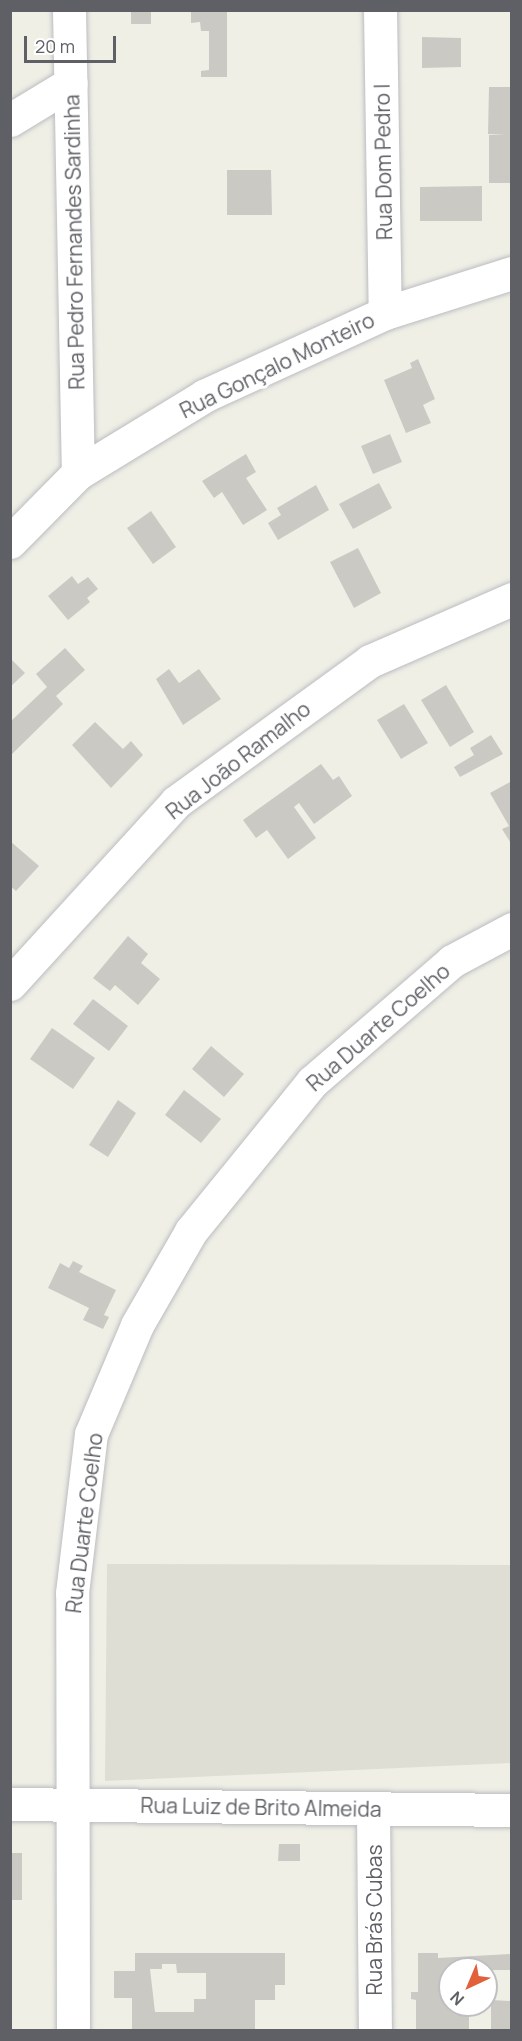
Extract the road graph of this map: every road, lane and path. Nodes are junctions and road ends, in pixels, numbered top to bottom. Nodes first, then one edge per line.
1 (69, 10) edge
2 (380, 10) edge
3 (70, 83) junction
4 (10, 120) edge
5 (512, 273) edge
6 (385, 313) junction
7 (78, 473) junction
8 (10, 543) edge
9 (512, 600) edge
10 (512, 929) edge
11 (10, 984) edge
12 (10, 1804) edge
13 (72, 1804) junction
14 (373, 1810) junction
15 (512, 1810) edge
16 (73, 2031) edge
17 (375, 2031) edge

1 - 3 street, Rua Pedro Fernandes Sardinha
2 - 6 street, Rua Dom Pedro I
3 - 4 street
3 - 7 street, Rua Pedro Fernandes Sardinha
5 - 6 street, Rua Gonçalo Monteiro
6 - 7 street, Rua Gonçalo Monteiro
7 - 8 street, Rua Gonçalo Monteiro
9 - 11 street, Rua João Ramalho
10 - 13 street, Rua Duarte Coelho
12 - 13 street, Rua Luiz de Brito Almeida
13 - 14 street, Rua Luiz de Brito Almeida
13 - 16 street, Rua Duarte Coelho
14 - 15 street, Rua Luiz de Brito Almeida
14 - 17 street, Rua Brás Cubas

